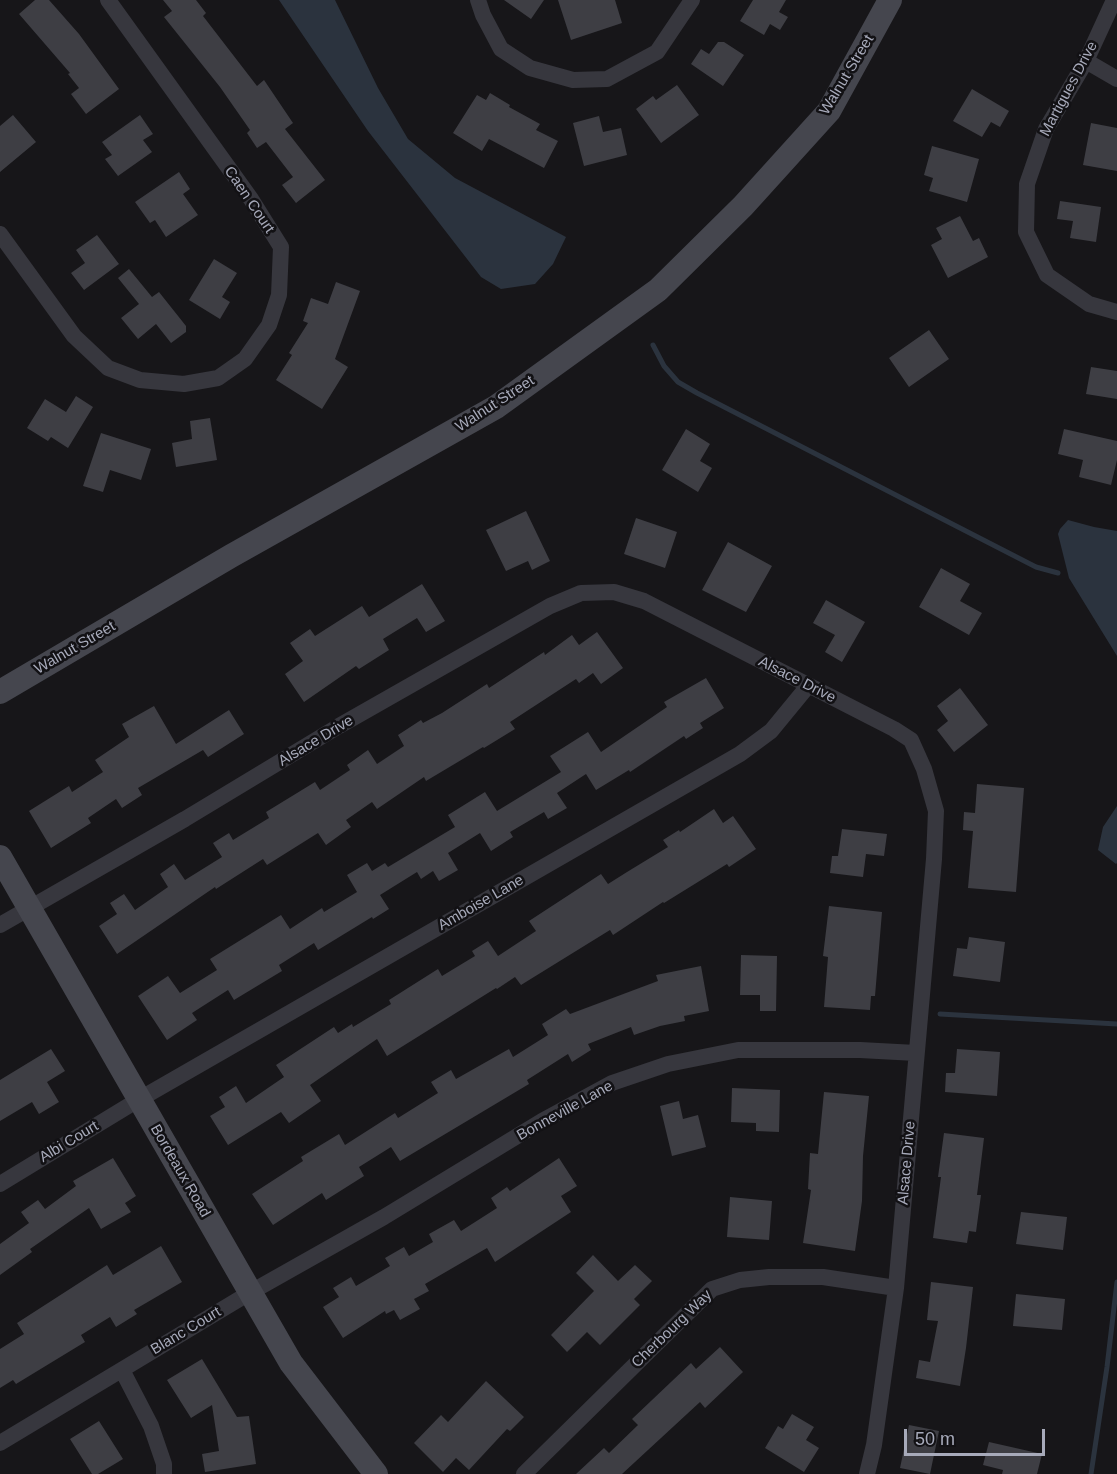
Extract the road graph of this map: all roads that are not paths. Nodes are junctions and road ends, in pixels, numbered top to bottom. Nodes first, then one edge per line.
1 (108, 0) edge
2 (477, 0) edge
3 (692, 0) edge
4 (890, 0) edge
5 (1114, 0) edge
6 (1086, 61) junction
7 (1117, 79) edge
8 (0, 234) edge
9 (1117, 312) edge
10 (808, 686) junction
11 (0, 692) edge
12 (0, 857) edge
13 (29, 907) junction
14 (0, 925) edge
15 (915, 1053) junction
16 (138, 1100) junction
17 (0, 1184) edge
18 (896, 1288) junction
19 (251, 1292) junction
20 (122, 1370) junction
21 (0, 1443) edge
22 (164, 1474) edge
23 (376, 1474) edge
24 (524, 1474) edge
25 (867, 1474) edge

1 - 8 street, Caen Court
2 - 3 street
4 - 11 street, Walnut Street
5 - 6 street, Martigues Drive
6 - 7 street
6 - 9 street, Martigues Drive
10 - 13 street, Alsace Drive
10 - 15 street, Alsace Drive
10 - 16 street, Amboise Lane
12 - 13 street, Bordeaux Road
13 - 14 street
13 - 16 street, Bordeaux Road
15 - 18 street, Alsace Drive
15 - 19 street, Bonneville Lane
16 - 17 street, Albi Court
16 - 19 street, Bordeaux Road
18 - 24 street, Cherbourg Way
18 - 25 street, Alsace Drive
19 - 20 street, Blanc Court
19 - 23 street, Bordeaux Road
20 - 21 street, Blanc Court
20 - 22 street

